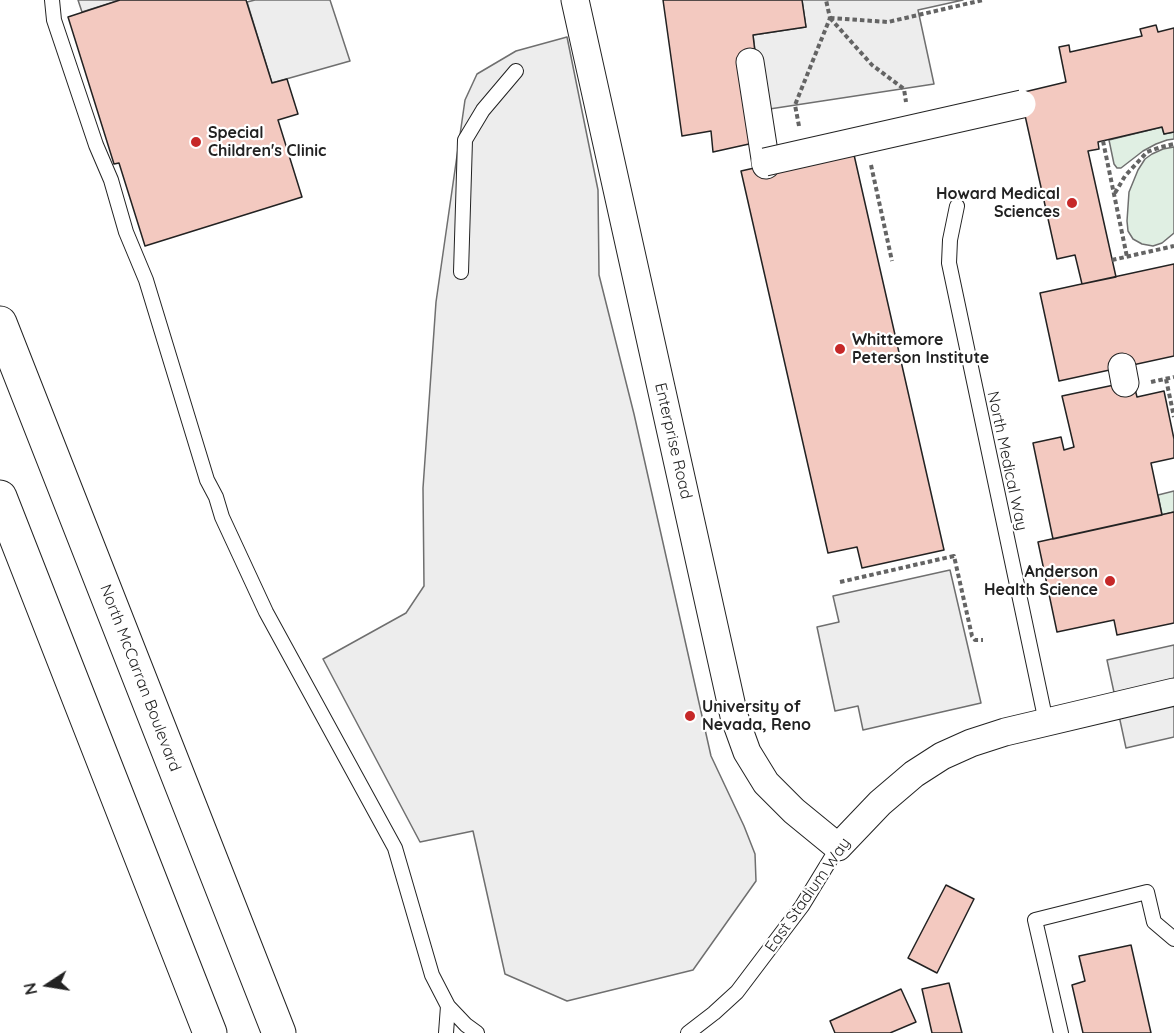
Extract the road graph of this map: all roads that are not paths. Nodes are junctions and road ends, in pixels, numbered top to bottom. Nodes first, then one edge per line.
1 (52, 0) edge
2 (575, 0) edge
3 (750, 62) dead end
4 (516, 71) dead end
5 (1022, 104) dead end
6 (957, 206) dead end
7 (461, 272) dead end
8 (0, 323) edge
9 (0, 497) edge
10 (1174, 692) edge
11 (1046, 722) junction
12 (838, 847) junction
13 (1174, 939) edge
14 (448, 1006) junction
15 (210, 1033) edge
16 (279, 1033) edge
17 (446, 1033) edge
18 (477, 1033) edge
19 (688, 1033) edge
20 (1061, 1033) edge

1 - 14 lane
2 - 12 street, Enterprise Road
3 - 5 street, bridge
4 - 7 lane
6 - 11 lane, North Medical Way
8 - 16 main road, North McCarran Boulevard
9 - 15 main road
10 - 11 street, East Stadium Way
11 - 12 street, East Stadium Way
12 - 19 lane, East Stadium Way
13 - 20 lane
14 - 17 lane
14 - 18 lane

